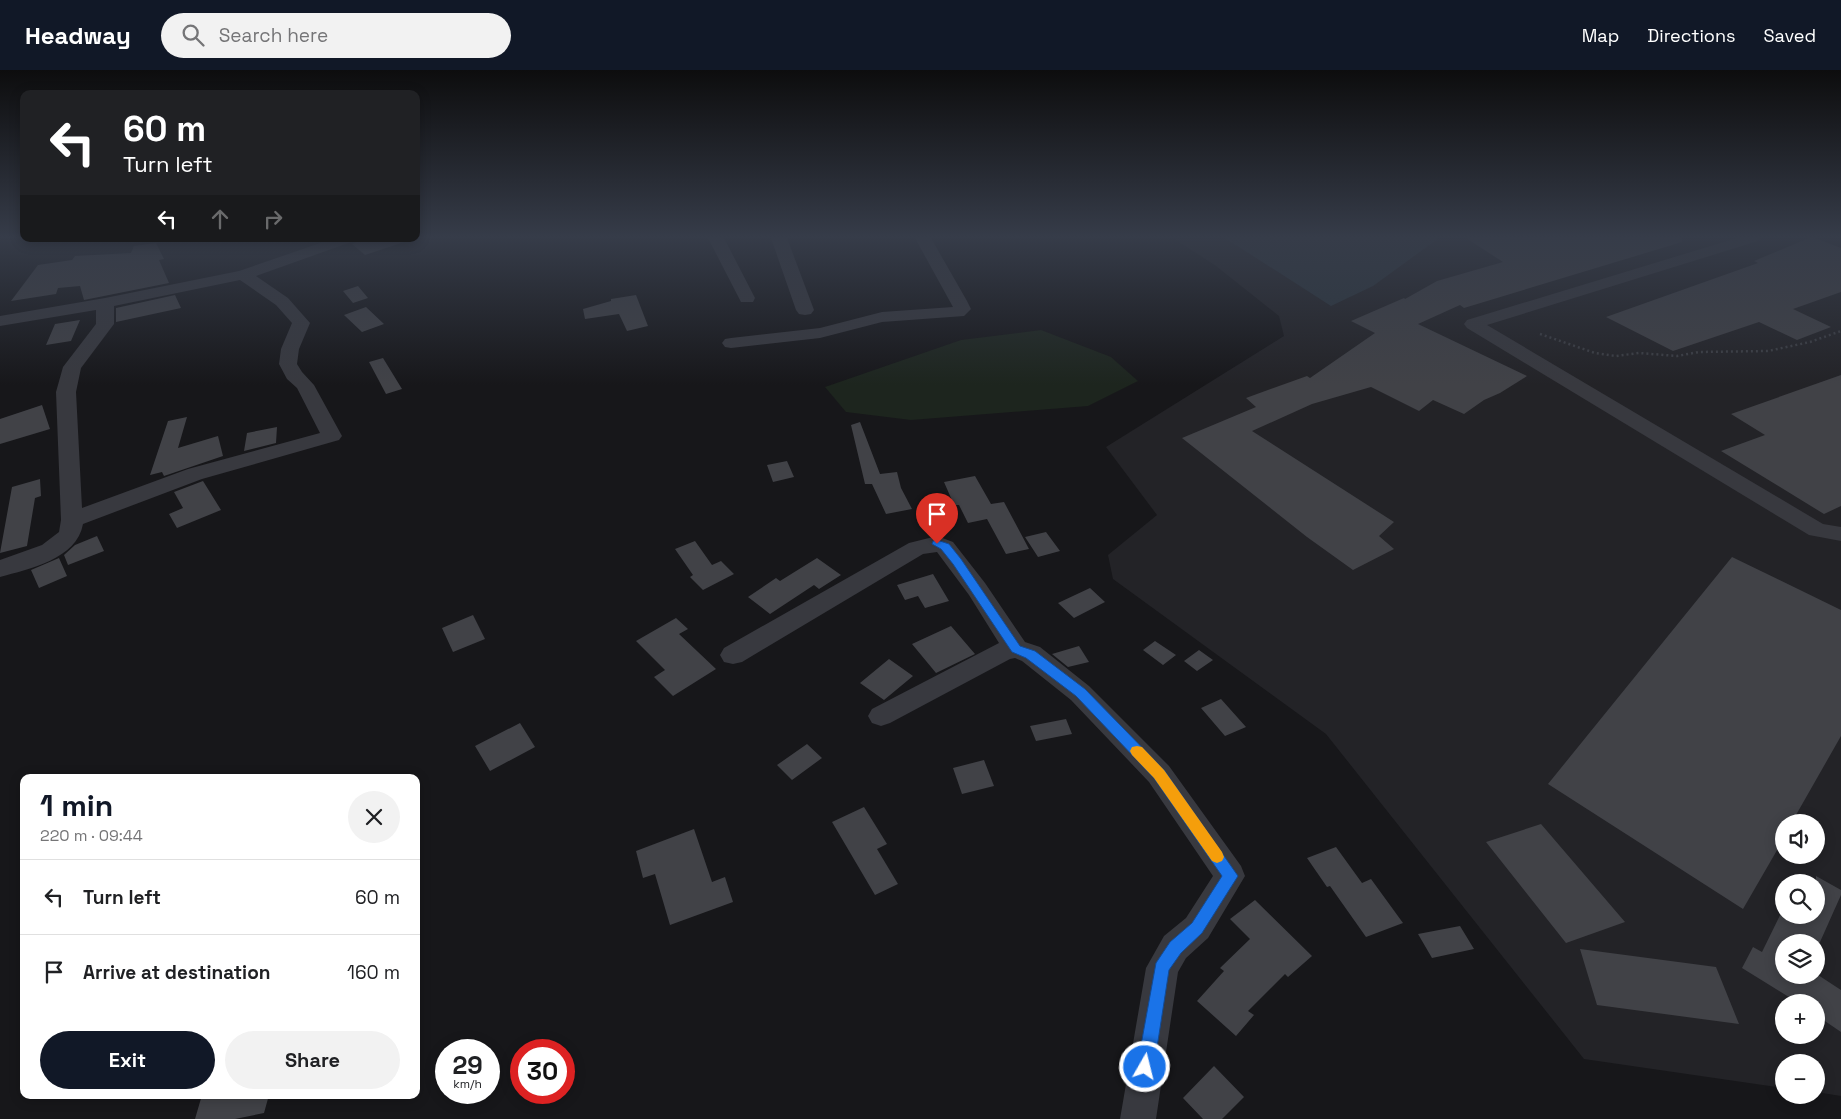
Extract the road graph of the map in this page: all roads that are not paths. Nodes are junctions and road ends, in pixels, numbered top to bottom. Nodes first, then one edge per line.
1 (184, 287) edge
2 (260, 287) edge
3 (741, 287) edge
4 (797, 287) edge
5 (951, 287) edge
6 (1594, 287) edge
7 (747, 298) dead end
8 (105, 303) junction
9 (805, 310) dead end
10 (0, 322) edge
11 (731, 343) dead end
12 (72, 520) junction
13 (1841, 534) edge
14 (0, 569) edge
15 (1016, 649) junction
16 (733, 654) dead end
17 (881, 716) dead end
18 (1138, 1119) edge

1 - 8 street
2 - 12 street
3 - 7 street
4 - 9 street
5 - 11 street
6 - 13 street
8 - 10 street
8 - 12 street
12 - 14 street
15 - 16 street
15 - 17 street
15 - 18 street

